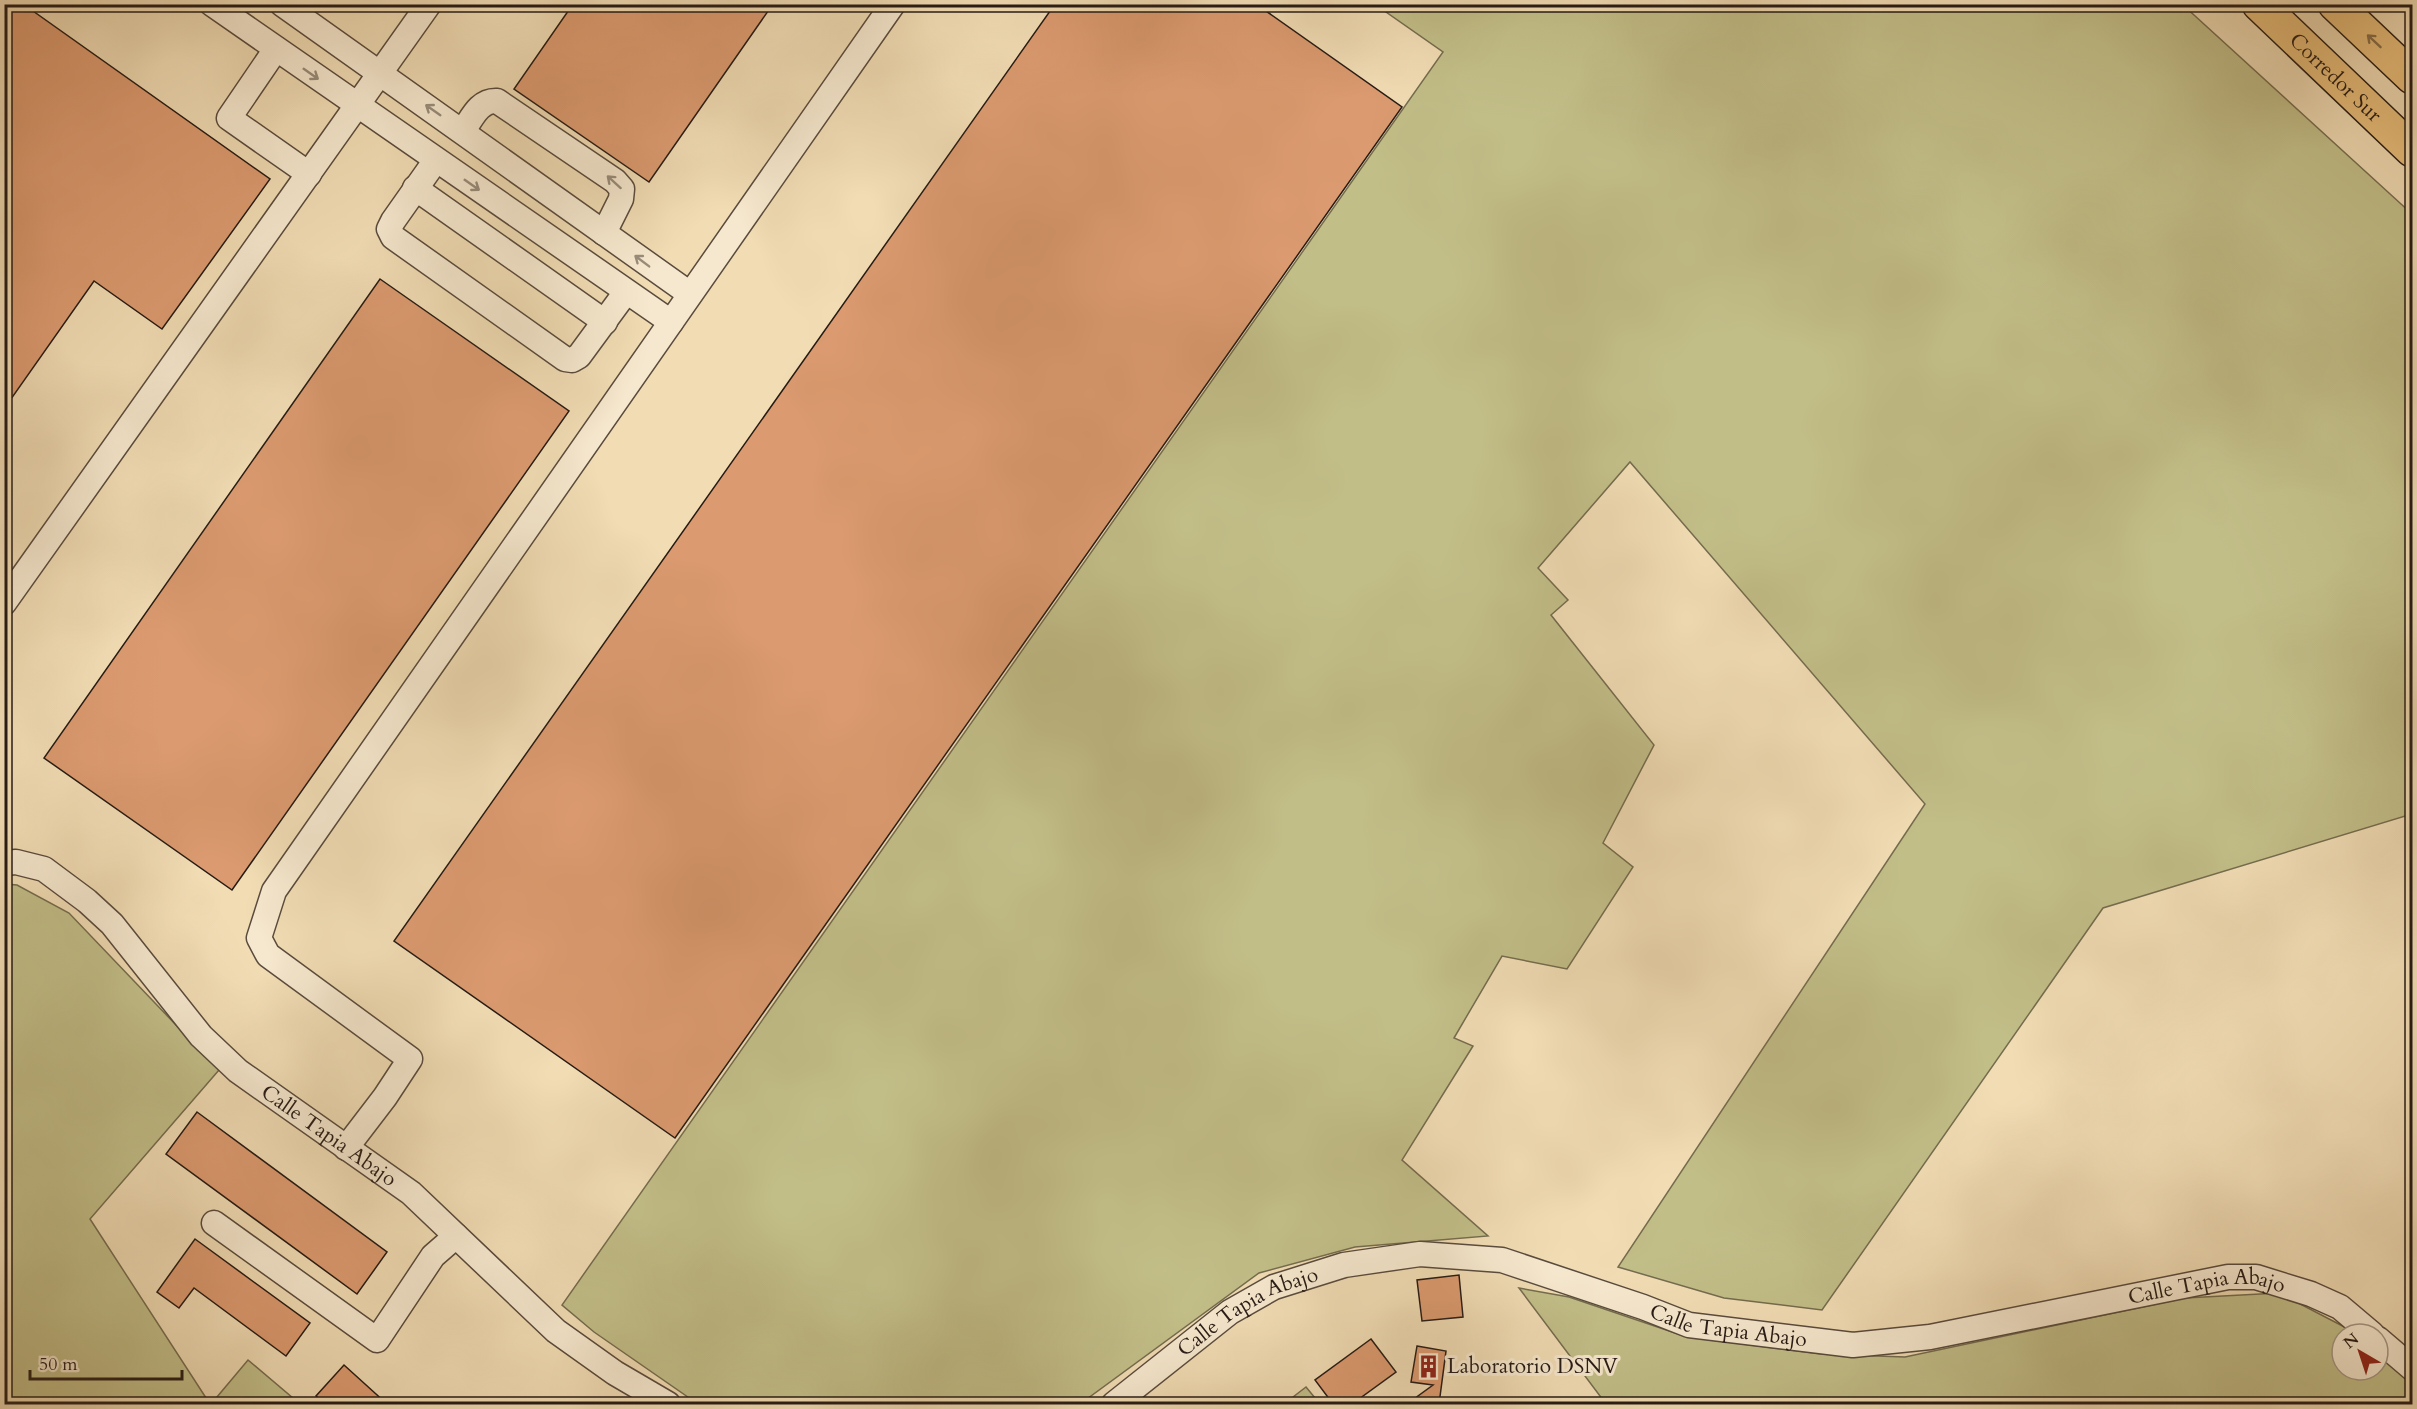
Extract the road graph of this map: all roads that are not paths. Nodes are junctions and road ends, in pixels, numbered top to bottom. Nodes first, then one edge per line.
1 (212, 4) edge
2 (282, 4) edge
3 (429, 4) edge
4 (893, 4) edge
5 (2259, 4) edge
6 (2335, 4) edge
7 (276, 49) junction
8 (381, 73) junction
9 (2412, 77) edge
10 (357, 106) junction
11 (463, 131) junction
12 (2412, 150) edge
13 (436, 160) junction
14 (309, 174) junction
15 (416, 189) junction
16 (604, 233) junction
17 (626, 291) junction
18 (690, 294) junction
19 (605, 322) junction
20 (671, 322) junction
21 (4, 603) edge
22 (4, 863) edge
23 (346, 1148) junction
24 (214, 1223) dead end
25 (456, 1236) junction
26 (2358, 1322) edge
27 (2390, 1349) edge
28 (2412, 1368) edge
29 (668, 1404) edge
30 (1114, 1404) edge

1 - 7 street
2 - 8 street
3 - 8 street
4 - 18 street
5 - 12 highway, Corredor Sur
9 -> 6 highway
7 -> 10 street
7 - 14 street
8 - 10 street
11 -> 8 street
10 - 13 street
10 - 14 street
11 - 16 street
16 -> 11 street
13 - 15 street
13 -> 17 street
14 - 21 street
15 - 19 street
15 - 19 street
18 -> 16 street
17 - 19 street
17 - 20 street
18 - 20 street
20 - 23 street
22 - 23 street, Calle Tapia Abajo
23 - 25 street, Calle Tapia Abajo
24 - 25 street
25 - 29 street, Calle Tapia Abajo
26 - 30 street, Calle Tapia Abajo
27 - 28 street

